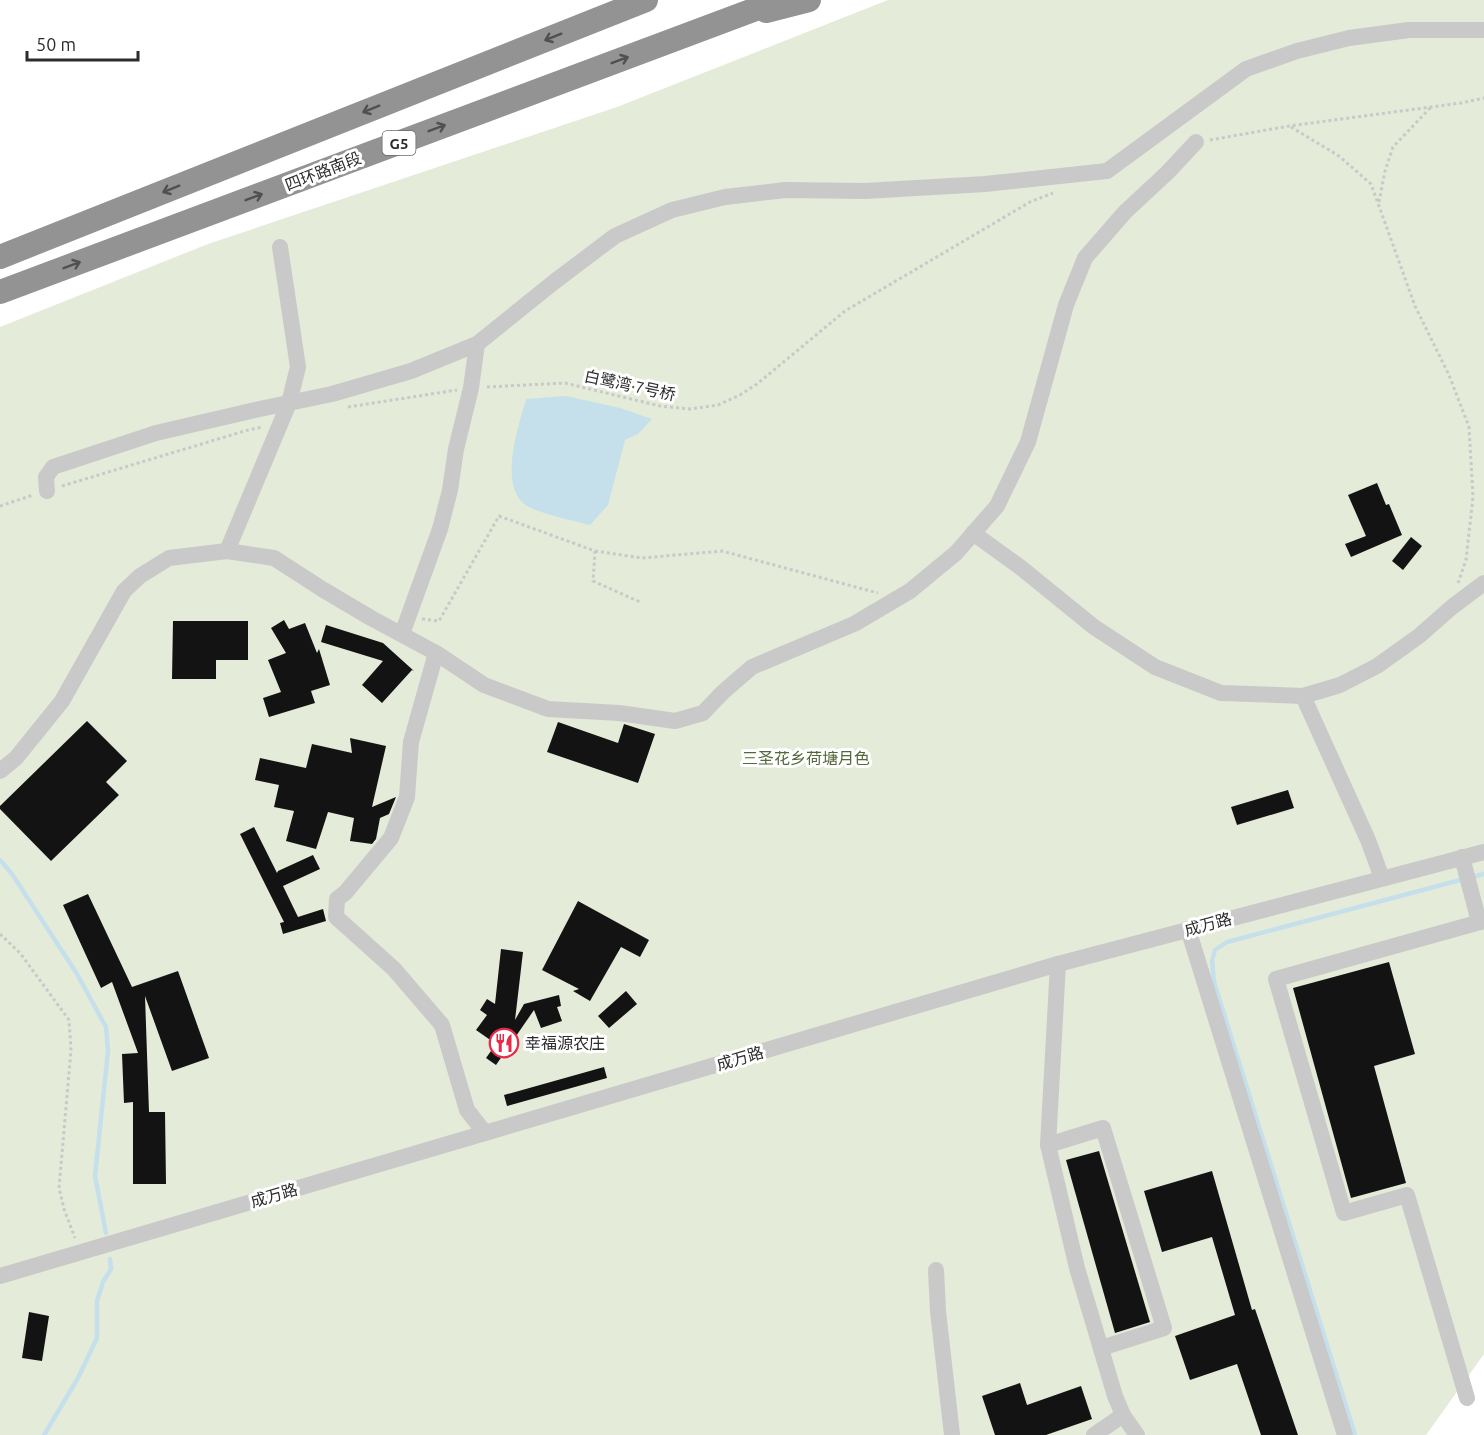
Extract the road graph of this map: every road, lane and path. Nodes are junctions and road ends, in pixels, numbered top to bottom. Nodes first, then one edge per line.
1 (646, 0) edge
2 (780, 0) edge
3 (808, 0) edge
4 (709, 26) junction
5 (1484, 30) edge
6 (1432, 106) dead end
7 (1289, 126) dead end
8 (1196, 142) dead end
9 (1378, 204) junction
10 (280, 247) dead end
11 (0, 257) edge
12 (9, 289) edge
13 (819, 332) dead end
14 (477, 344) junction
15 (520, 386) dead end
16 (289, 403) junction
17 (47, 491) dead end
18 (974, 533) junction
19 (227, 551) junction
20 (595, 551) junction
21 (1484, 584) edge
22 (898, 598) junction
23 (640, 602) dead end
24 (1452, 607) junction
25 (439, 621) dead end
26 (402, 634) junction
27 (436, 652) junction
28 (1303, 696) junction
29 (0, 771) edge
30 (1484, 852) edge
31 (1462, 857) junction
32 (1382, 878) junction
33 (1482, 922) edge
34 (1188, 929) junction
35 (0, 934) edge
36 (1059, 964) junction
37 (485, 1133) junction
38 (1048, 1145) junction
39 (80, 1252) junction
40 (936, 1270) dead end
41 (0, 1276) edge
42 (1101, 1348) junction
43 (1467, 1398) dead end
44 (1123, 1414) junction
45 (952, 1435) edge
46 (1094, 1435) edge
47 (1137, 1435) edge
48 (1345, 1435) edge

1 -> 11 highway, G5
2 - 4 highway, 四环路南段 / G5
3 - 4 highway
12 -> 4 highway, 四环路南段 / G5
5 - 14 street
6 - 9 path
7 - 9 path
8 - 18 street
9 - 24 path
10 - 16 street
13 - 15 path, 白鹭湾·7号桥
14 - 16 street
14 - 26 street
16 - 17 street
16 - 19 street
18 - 22 street
18 - 28 street
19 - 26 street
19 - 29 street
20 - 22 path
20 - 23 path
20 - 25 path
21 - 24 street
22 - 27 street
24 - 28 street
26 - 27 street
27 - 37 street
28 - 32 street
30 - 31 street, 成万路
31 - 32 street, 成万路
31 - 33 street
32 - 34 street, 成万路
33 - 43 street
34 - 36 street, 成万路
34 - 48 street
35 - 39 path
36 - 37 street, 成万路
36 - 38 street
37 - 39 street, 成万路
38 - 42 street
38 - 42 street
39 - 41 street, 成万路
40 - 45 street
42 - 44 street
44 - 46 street
44 - 47 street

